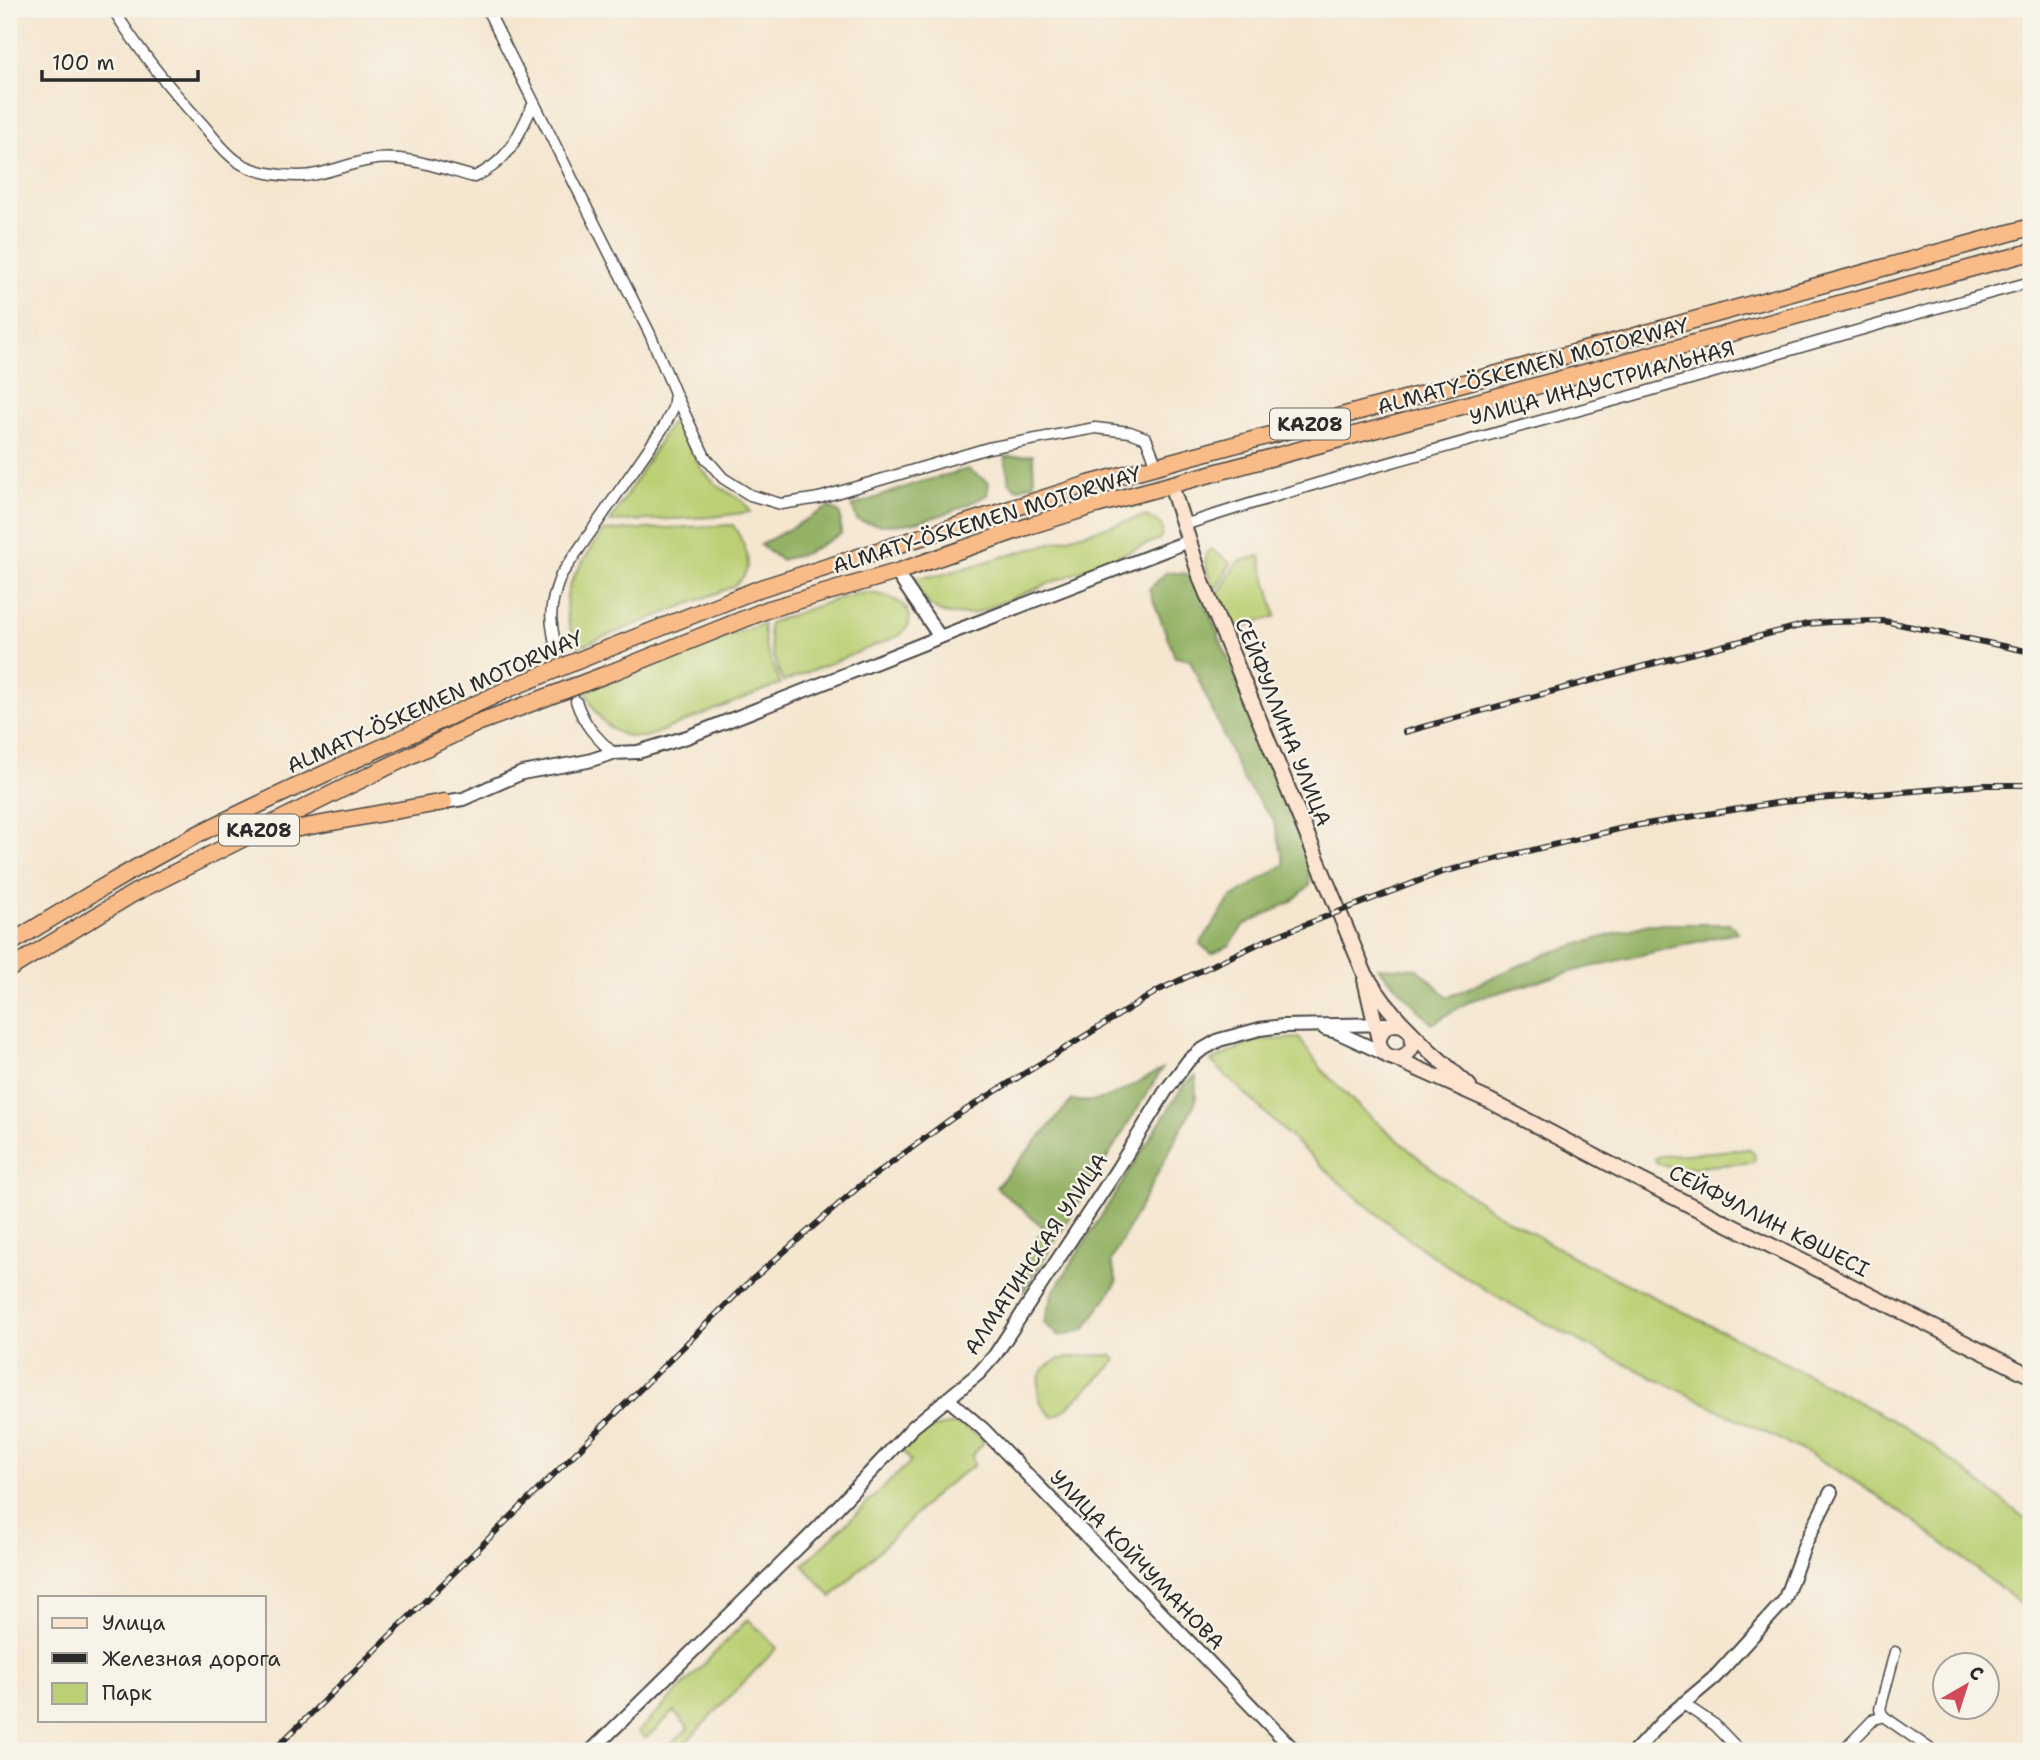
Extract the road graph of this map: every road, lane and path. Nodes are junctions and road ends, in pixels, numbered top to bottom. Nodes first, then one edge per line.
1 (113, 9) edge
2 (487, 9) edge
3 (534, 103) junction
4 (2031, 227) edge
5 (2031, 252) edge
6 (2031, 282) edge
7 (675, 393) junction
8 (1157, 466) junction
9 (1171, 485) junction
10 (1184, 525) junction
11 (1189, 541) junction
12 (896, 572) junction
13 (940, 636) junction
14 (558, 657) tunnel mouth
15 (576, 701) tunnel mouth
16 (613, 753) junction
17 (444, 802) joint
18 (253, 833) junction
19 (9, 944) edge
20 (9, 969) edge
21 (1364, 972) junction
22 (1374, 1023) junction
23 (1393, 1024) junction
24 (1314, 1026) junction
25 (1409, 1029) junction
26 (1379, 1040) junction
27 (1390, 1056) junction
28 (1490, 1101) junction
29 (2031, 1376) edge
30 (948, 1399) junction
31 (1830, 1492) dead end
32 (1895, 1652) dead end
33 (1682, 1703) junction
34 (1883, 1716) junction
35 (1292, 1750) edge
36 (591, 1751) edge
37 (1634, 1751) edge
38 (1740, 1751) edge
39 (1843, 1751) edge
40 (1933, 1751) edge

1 - 3 street
2 - 3 street
3 - 7 street
4 - 8 highway, ALMATY-ÖSKEMEN MOTORWAY / KAZ08
5 - 9 highway, ALMATY-ÖSKEMEN MOTORWAY / KAZ08
6 - 10 street, УЛИЦА ИНДУСТРИАЛЬНАЯ
7 - 8 street
7 - 14 street
8 - 19 highway, ALMATY-ÖSKEMEN MOTORWAY / KAZ08, bridge
9 - 10 main road, СЕЙФУЛЛИНА УЛИЦА
9 - 12 highway, ALMATY-ÖSKEMEN MOTORWAY / KAZ08
10 - 11 main road, СЕЙФУЛЛИНА УЛИЦА
11 - 13 street
11 - 21 main road, СЕЙФУЛЛИНА УЛИЦА
12 - 13 street
12 - 18 highway, ALMATY-ÖSKEMEN MOTORWAY / KAZ08, bridge
13 - 16 street
15 - 16 street
16 - 17 street
17 - 18 highway
18 - 20 highway, ALMATY-ÖSKEMEN MOTORWAY / KAZ08
21 - 22 main road
21 - 25 main road
22 - 23 street, АЛМАТИНСКАЯ УЛИЦА
22 - 24 street, АЛМАТИНСКАЯ УЛИЦА
22 - 26 main road
23 - 25 main road
23 - 26 main road
24 - 27 street
24 - 30 street, АЛМАТИНСКАЯ УЛИЦА
25 - 27 main road
25 - 28 main road
26 - 27 main road
27 - 28 main road
28 - 29 main road, СЕЙФУЛЛИН КӨШЕСІ
30 - 35 street, УЛИЦА КОЙЧУМАНОВА
30 - 36 street, АЛМАТИНСКАЯ УЛИЦА
31 - 33 street
32 - 34 street
33 - 37 street
33 - 38 street
34 - 39 street
34 - 40 street

